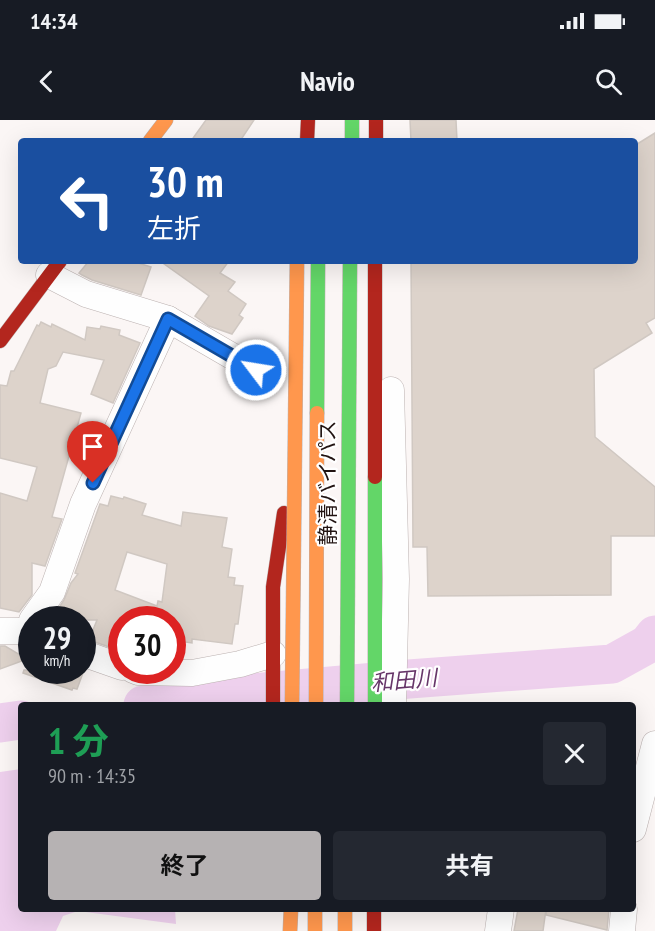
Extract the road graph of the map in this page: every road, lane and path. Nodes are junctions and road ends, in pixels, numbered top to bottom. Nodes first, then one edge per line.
1 (166, 120) edge
2 (299, 120) edge
3 (308, 120) edge
4 (319, 120) edge
5 (350, 120) edge
6 (376, 120) edge
7 (386, 120) edge
8 (152, 138) edge
9 (299, 138) edge
10 (307, 138) edge
11 (319, 138) edge
12 (350, 138) edge
13 (376, 138) edge
14 (386, 138) edge
15 (297, 264) edge
16 (305, 264) edge
17 (318, 264) edge
18 (350, 264) edge
19 (350, 264) edge
20 (375, 264) edge
21 (388, 264) edge
22 (55, 268) edge
23 (168, 319) junction
24 (0, 341) edge
25 (256, 370) dead end
26 (41, 606) edge
27 (273, 654) junction
28 (186, 673) edge
29 (273, 702) edge
30 (292, 702) edge
31 (316, 702) edge
32 (346, 702) edge
33 (353, 702) edge
34 (375, 702) edge
35 (393, 702) edge
36 (655, 744) edge
37 (636, 817) edge
38 (291, 912) edge
39 (315, 912) edge
40 (345, 912) edge
41 (355, 912) edge
42 (374, 912) edge
43 (390, 912) edge
44 (501, 912) edge
45 (624, 912) edge
46 (290, 931) edge
47 (315, 931) edge
48 (345, 931) edge
49 (355, 931) edge
50 (374, 931) edge
51 (390, 931) edge
52 (498, 931) edge
53 (622, 931) edge

1 - 8 main road
2 - 9 main road
3 - 10 main road
4 - 11 main road
5 - 12 main road
6 - 13 main road
7 - 14 street
15 - 30 main road, bridge
16 - 27 main road
17 - 31 main road, 静清バイパス
18 - 32 main road, 静清バイパス, bridge
19 - 33 main road
20 - 34 main road
21 - 35 street
22 - 23 street
22 - 24 main road
23 - 25 street
23 - 26 street
27 - 28 street
27 - 29 main road
36 - 37 street
38 - 46 main road
39 - 47 main road
40 - 48 main road
41 - 49 main road
42 - 50 main road
43 - 51 street
44 - 52 street
45 - 53 street

